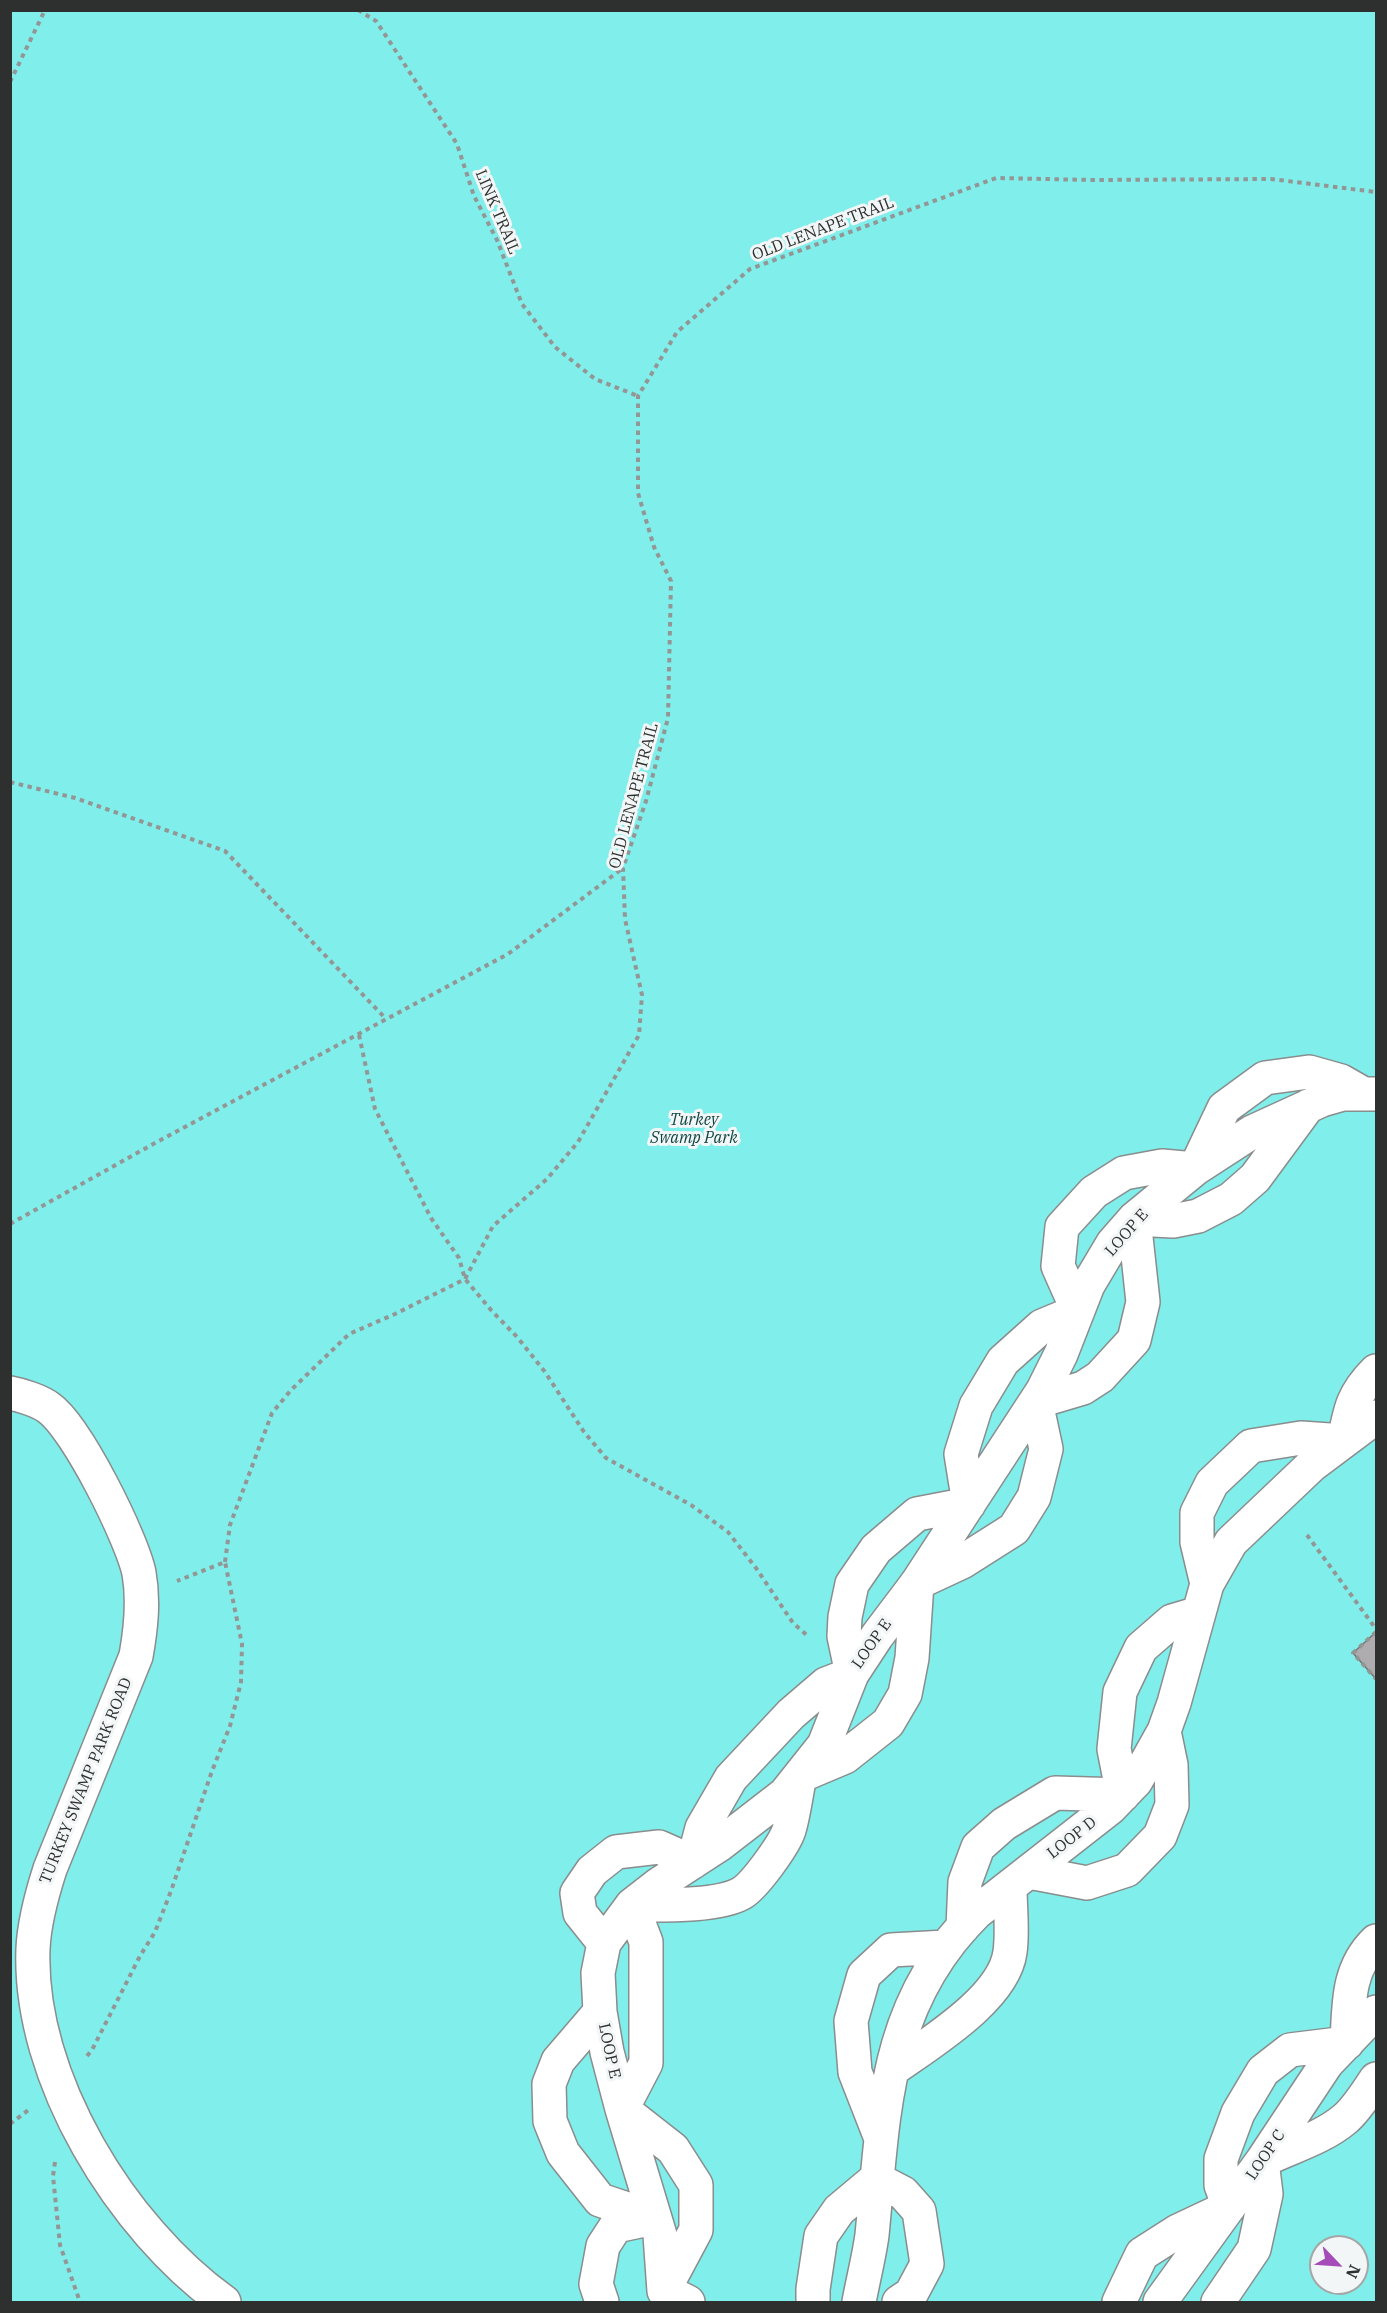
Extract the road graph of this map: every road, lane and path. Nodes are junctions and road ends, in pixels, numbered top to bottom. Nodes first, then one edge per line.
1 (45, 10) edge
2 (358, 10) edge
3 (10, 82) edge
4 (1377, 192) edge
5 (638, 396) junction
6 (10, 782) edge
7 (623, 868) junction
8 (386, 1019) junction
9 (359, 1035) junction
10 (1370, 1094) edge
11 (1308, 1106) junction
12 (1195, 1169) junction
13 (1134, 1218) junction
14 (10, 1224) edge
15 (465, 1279) junction
16 (1078, 1311) junction
17 (1377, 1371) edge
18 (10, 1393) edge
19 (1036, 1401) junction
20 (1377, 1417) edge
21 (1344, 1441) junction
22 (969, 1504) junction
23 (1307, 1535) dead end
24 (225, 1562) junction
25 (917, 1583) junction
26 (142, 1595) junction
27 (1203, 1599) junction
28 (1377, 1631) edge
29 (810, 1637) dead end
30 (852, 1674) junction
31 (1377, 1679) edge
32 (1164, 1731) junction
33 (800, 1776) junction
34 (1123, 1796) junction
35 (693, 1862) junction
36 (1019, 1879) junction
37 (632, 1905) junction
38 (955, 1937) junction
39 (1377, 1941) edge
40 (604, 1943) junction
41 (600, 2012) junction
42 (1377, 2013) edge
43 (1347, 2043) junction
44 (892, 2070) junction
45 (1377, 2079) edge
46 (61, 2087) junction
47 (622, 2109) junction
48 (10, 2124) edge
49 (880, 2136) junction
50 (55, 2154) dead end
51 (1263, 2162) junction
52 (876, 2180) junction
53 (1229, 2207) junction
54 (654, 2218) junction
55 (672, 2298) edge
56 (80, 2302) edge
57 (224, 2302) edge
58 (602, 2302) edge
59 (813, 2302) edge
60 (859, 2302) edge
61 (899, 2302) edge
62 (1119, 2302) edge
63 (1160, 2302) edge
64 (1218, 2302) edge

1 - 3 path
2 - 5 path, LINK TRAIL
4 - 5 path, OLD LENAPE TRAIL
5 - 7 path, OLD LENAPE TRAIL
6 - 8 path
7 - 8 path
7 - 15 path, OLD LENAPE TRAIL
8 - 9 path
9 - 14 path
9 - 15 path
10 - 11 lane, LOOP E
10 - 12 lane
11 - 12 lane, LOOP E
11 - 13 lane
12 - 13 lane, LOOP E
12 - 16 lane
13 - 16 lane, LOOP E
13 - 19 lane
15 - 24 path
15 - 29 path
16 - 19 lane, LOOP E
16 - 22 lane
17 - 21 lane
18 - 26 lane, TURKEY SWAMP PARK ROAD
19 - 22 lane, LOOP E
19 - 25 lane
20 - 21 lane, LOOP D
21 - 27 lane, LOOP D
21 - 27 lane
22 - 25 lane, LOOP E
22 - 30 lane
23 - 28 path
24 - 26 path
24 - 46 path
25 - 30 lane, LOOP E
25 - 33 lane
26 - 46 lane, TURKEY SWAMP PARK ROAD
27 - 32 lane, LOOP D
27 - 34 lane
28 - 31 path
30 - 33 lane, LOOP E
30 - 35 lane
32 - 34 lane, LOOP D
32 - 36 lane
33 - 35 lane, LOOP E
33 - 37 lane
34 - 36 lane, LOOP D
34 - 38 lane
35 - 37 lane, LOOP E
35 - 40 lane
36 - 38 lane, LOOP D
36 - 44 lane
37 - 40 lane, LOOP E
37 - 47 lane
38 - 44 lane, LOOP D
38 - 49 lane
39 - 43 lane
40 - 41 lane, LOOP E
41 - 47 lane, LOOP E
41 - 54 lane
42 - 43 lane, LOOP C
43 - 51 lane, LOOP C
43 - 53 lane
44 - 49 lane, LOOP D
45 - 51 lane
46 - 48 path
46 - 57 lane, TURKEY SWAMP PARK ROAD
47 - 54 lane, LOOP E
47 - 55 lane
49 - 52 lane, LOOP D
50 - 56 path
51 - 53 lane, LOOP C
51 - 64 lane
52 - 59 lane
52 - 60 lane, LOOP D
52 - 61 lane
53 - 62 lane
53 - 63 lane, LOOP C
54 - 55 lane, LOOP E
54 - 58 lane

